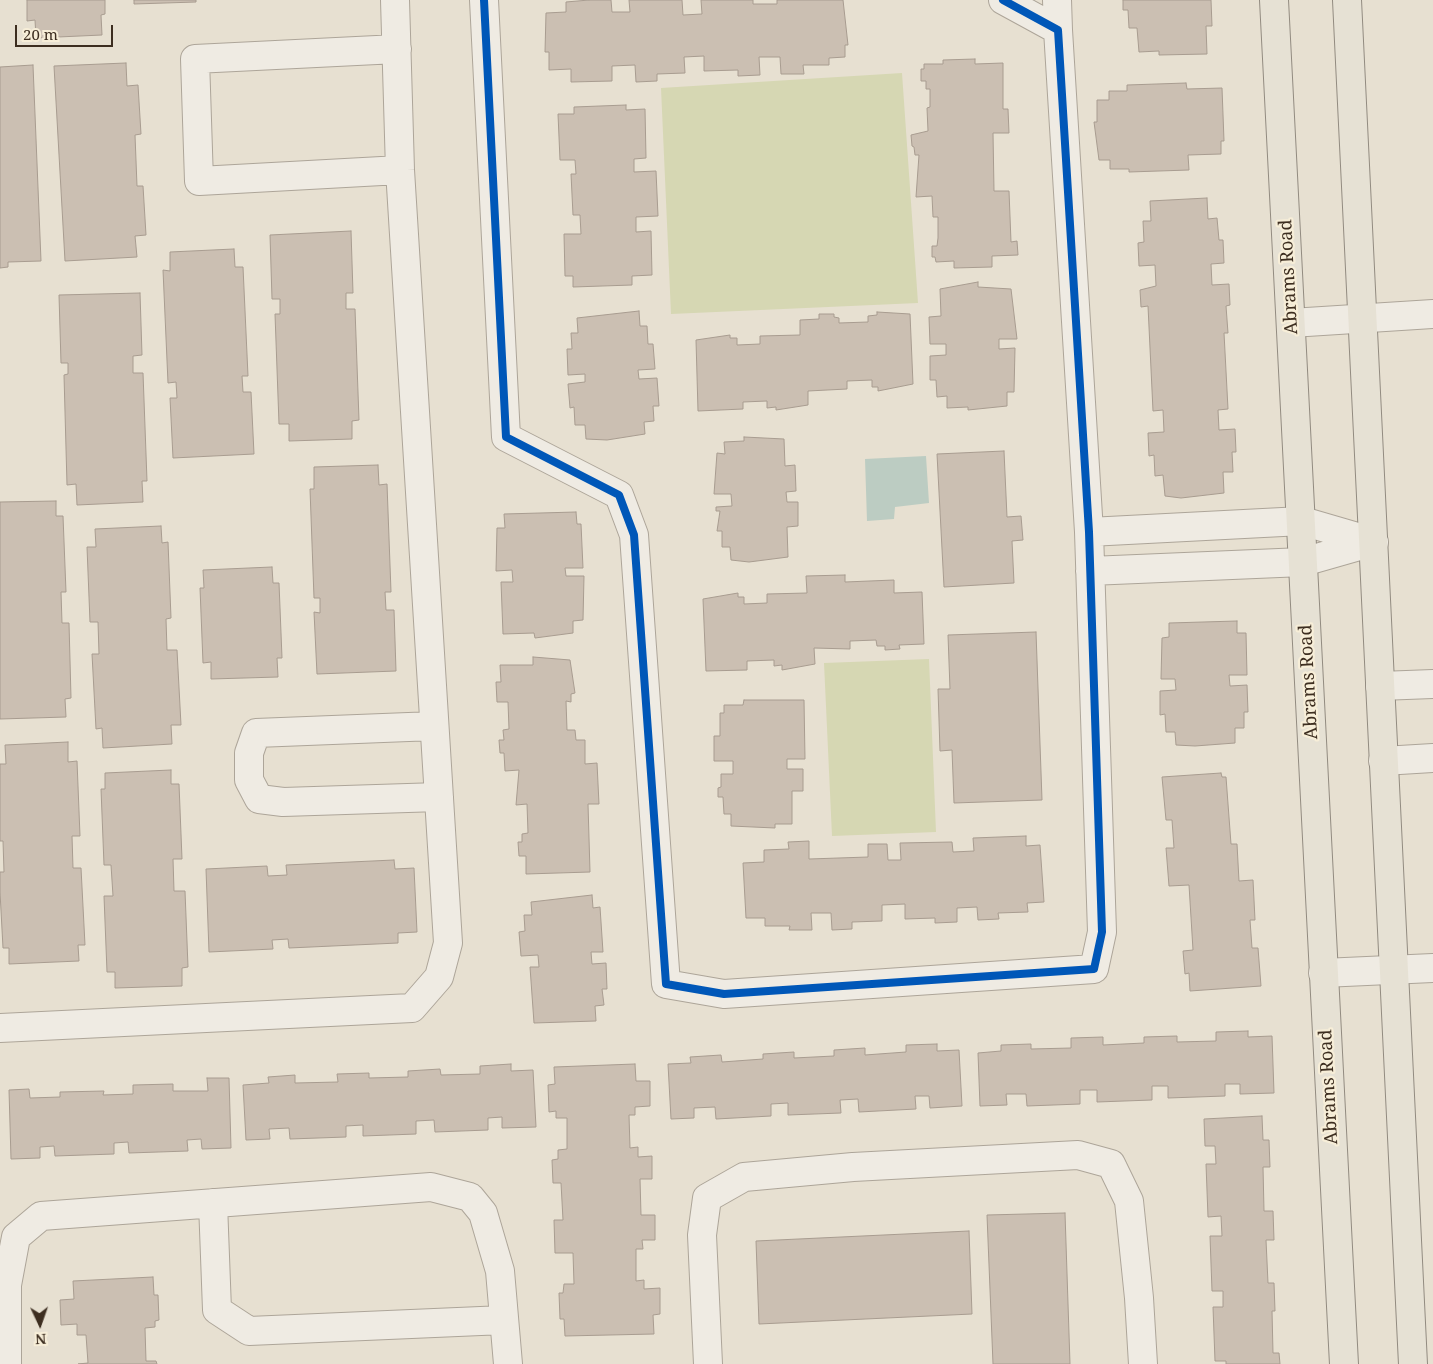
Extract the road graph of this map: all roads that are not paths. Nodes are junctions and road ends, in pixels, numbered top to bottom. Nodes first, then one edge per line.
1 (395, 0) edge
2 (484, 0) edge
3 (1004, 0) edge
4 (1057, 0) edge
5 (1274, 0) edge
6 (1347, 0) edge
7 (1058, 30) junction
8 (397, 49) junction
9 (400, 170) junction
10 (1433, 314) edge
11 (1363, 319) junction
12 (1291, 323) junction
13 (1302, 521) junction
14 (1089, 532) junction
15 (1374, 542) junction
16 (1303, 562) junction
17 (1090, 571) junction
18 (1433, 684) edge
19 (1380, 686) junction
20 (434, 726) junction
21 (1433, 758) edge
22 (1383, 761) junction
23 (438, 797) junction
24 (1433, 968) edge
25 (1392, 970) junction
26 (1323, 973) junction
27 (0, 1028) edge
28 (214, 1203) junction
29 (504, 1320) junction
30 (7, 1364) edge
31 (508, 1364) edge
32 (708, 1364) edge
33 (1143, 1364) edge
34 (1344, 1364) edge
35 (1413, 1364) edge

1 - 8 street
2 - 17 street
3 - 7 street
4 - 7 street
5 - 12 main road, Abrams Road
6 - 11 main road
7 - 14 street
8 - 9 street
8 - 9 street
9 - 20 street
10 - 11 street
11 - 12 street
11 - 15 main road
12 - 13 main road, Abrams Road
13 - 14 street
13 - 15 street
13 - 16 main road, Abrams Road
14 - 17 street
15 - 16 street
15 - 19 main road
16 - 17 street
16 - 26 main road, Abrams Road
18 - 19 street
19 - 22 main road
20 - 23 street
20 - 23 street
21 - 22 street
22 - 25 main road
23 - 27 street
24 - 25 street
25 - 26 street
25 - 35 main road
26 - 34 main road, Abrams Road
28 - 29 street
28 - 29 street
28 - 30 street
29 - 31 street
32 - 33 street

